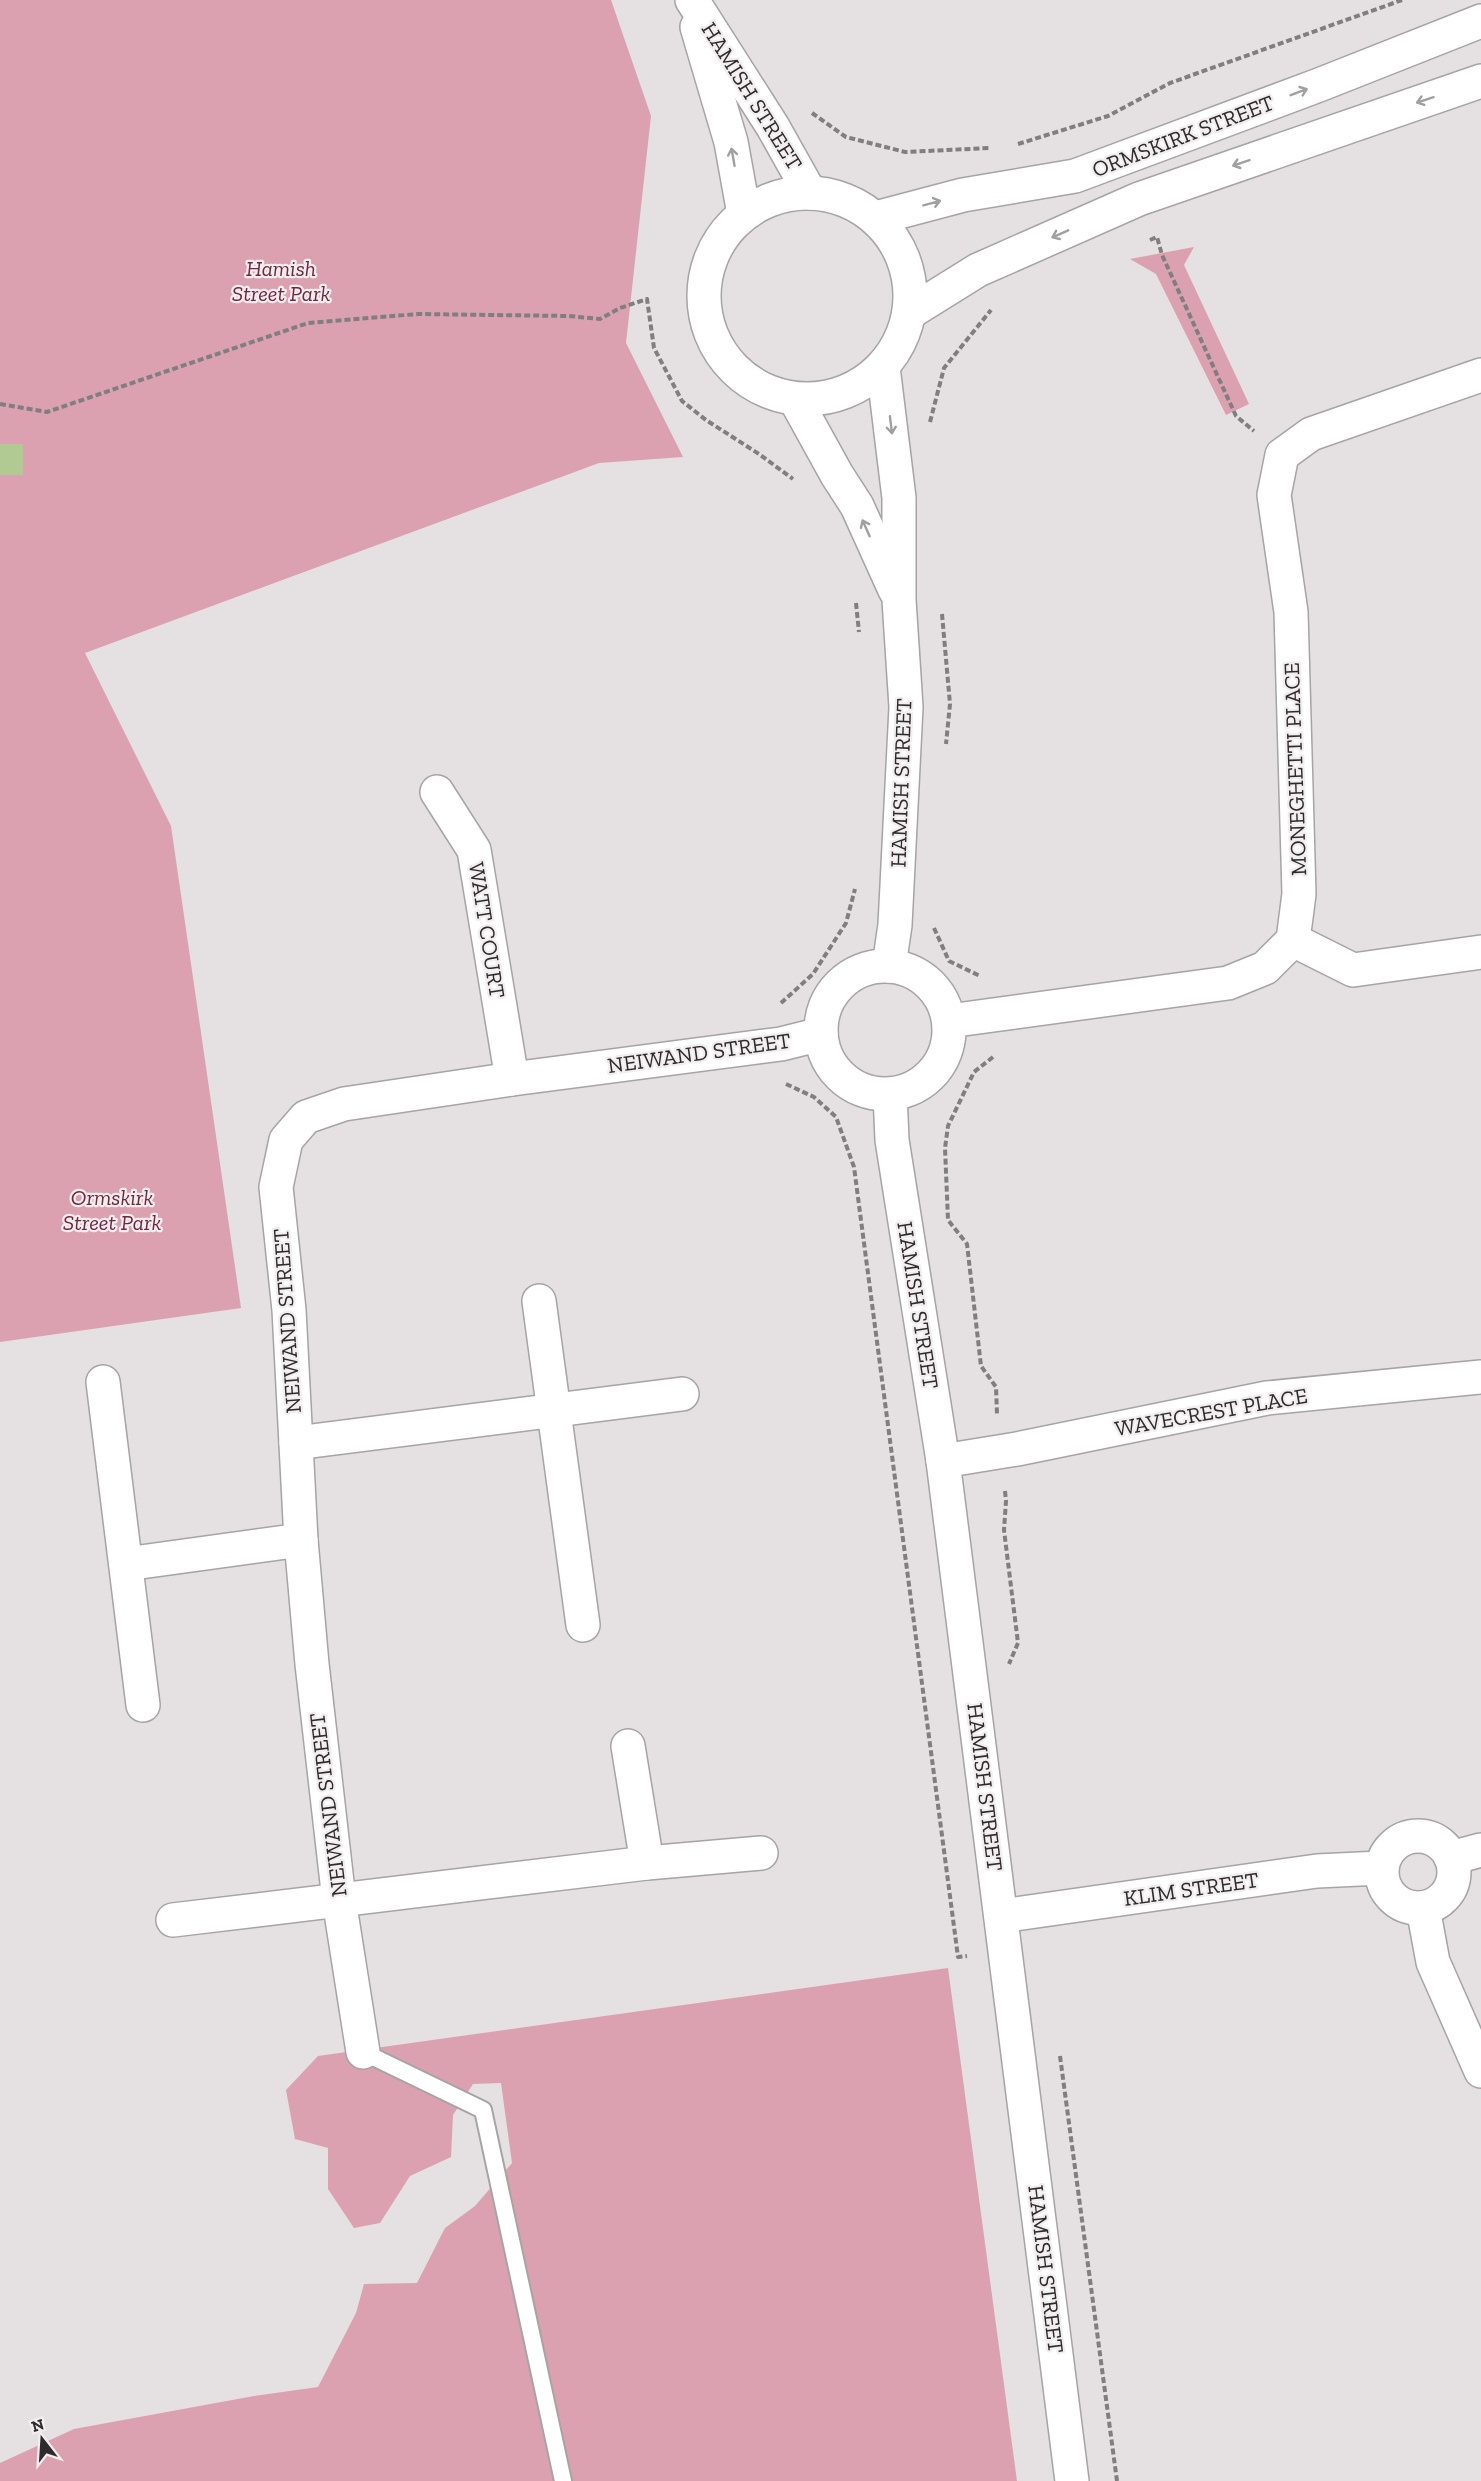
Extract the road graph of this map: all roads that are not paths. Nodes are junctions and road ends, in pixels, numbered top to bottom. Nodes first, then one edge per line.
1 (690, 0) edge
2 (1481, 21) edge
3 (1481, 81) edge
4 (810, 193) junction
5 (744, 214) junction
6 (876, 218) junction
7 (909, 313) junction
8 (883, 366) junction
9 (1481, 375) edge
10 (795, 399) junction
11 (899, 600) junction
12 (437, 792) dead end
13 (1293, 940) junction
14 (1481, 952) edge
15 (889, 966) junction
16 (949, 1022) junction
17 (821, 1034) junction
18 (512, 1079) junction
19 (890, 1094) junction
20 (539, 1300) dead end
21 (1481, 1377) edge
22 (103, 1382) dead end
23 (682, 1394) dead end
24 (554, 1410) junction
25 (296, 1443) junction
26 (943, 1461) junction
27 (302, 1540) junction
28 (126, 1564) junction
29 (583, 1625) dead end
30 (143, 1705) dead end
31 (628, 1746) dead end
32 (761, 1853) dead end
33 (1466, 1854) edge
34 (647, 1863) junction
35 (1381, 1868) junction
36 (339, 1900) junction
37 (1423, 1908) junction
38 (1001, 1916) junction
39 (173, 1920) dead end
40 (363, 2052) joint
41 (1481, 2071) edge
42 (562, 2481) edge
43 (1072, 2481) edge

1 - 4 street, HAMISH STREET
5 -> 1 street, HAMISH STREET
6 -> 2 street, ORMSKIRK STREET
3 -> 7 street, ORMSKIRK STREET
4 - 5 street
4 - 6 street
5 - 10 street
6 - 7 street
7 - 8 street
8 - 10 street
8 -> 11 street, HAMISH STREET
9 - 13 street, MONEGHETTI PLACE
11 -> 10 street, HAMISH STREET
11 - 15 street, HAMISH STREET
12 - 18 street, WATT COURT
13 - 14 street
13 - 16 street
15 - 16 street
15 - 17 street
16 - 19 street
17 - 18 street, NEIWAND STREET
17 - 19 street
18 - 25 street, NEIWAND STREET
19 - 26 street, HAMISH STREET
20 - 24 street
21 - 26 street, WAVECREST PLACE
22 - 28 street
23 - 24 street
24 - 25 street
24 - 29 street
25 - 27 street, NEIWAND STREET
26 - 38 street, HAMISH STREET
27 - 28 street
27 - 36 street, NEIWAND STREET
28 - 30 street
31 - 34 street
32 - 34 street
33 - 35 street
33 - 37 street
34 - 36 street
35 - 37 street
35 - 38 street, KLIM STREET
36 - 39 street
36 - 40 street, NEIWAND STREET
37 - 41 street
38 - 43 street, HAMISH STREET
40 - 42 lane

